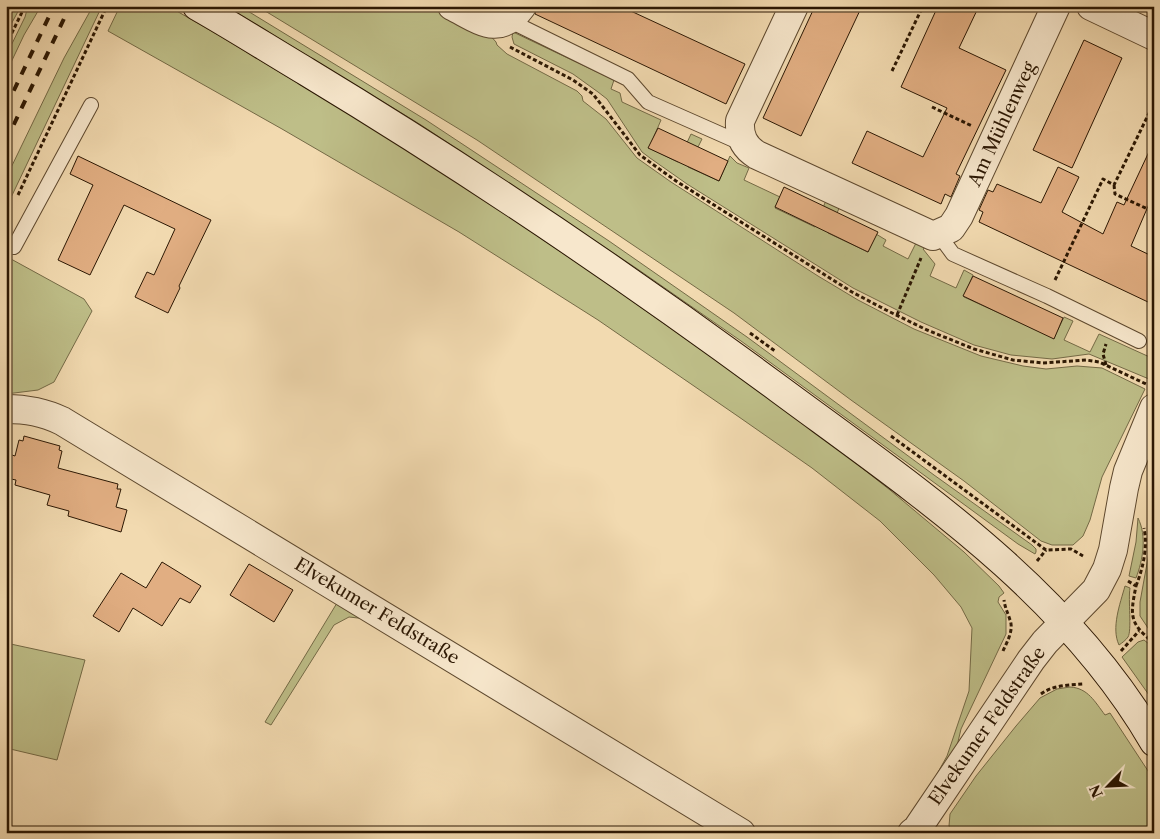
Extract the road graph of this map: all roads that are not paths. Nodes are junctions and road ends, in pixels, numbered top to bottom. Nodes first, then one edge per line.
1 (197, 6) edge
2 (452, 6) edge
3 (794, 6) edge
4 (1056, 6) edge
5 (1090, 6) edge
6 (512, 23) edge
7 (1154, 36) edge
8 (91, 105) dead end
9 (742, 140) junction
10 (939, 234) junction
11 (14, 247) dead end
12 (1140, 341) dead end
13 (1152, 397) edge
14 (6, 410) edge
15 (1065, 622) junction
16 (1154, 742) edge
17 (741, 833) edge
18 (912, 833) edge

1 - 15 street
2 - 6 street
3 - 9 street
4 - 10 street, Am Mühlenweg
5 - 7 street
6 - 9 lane
8 - 11 lane
9 - 10 street
10 - 12 lane
13 - 15 street, Elvekumer Feldstraße
14 - 17 street, Elvekumer Feldstraße
15 - 16 street
15 - 18 street, Elvekumer Feldstraße

